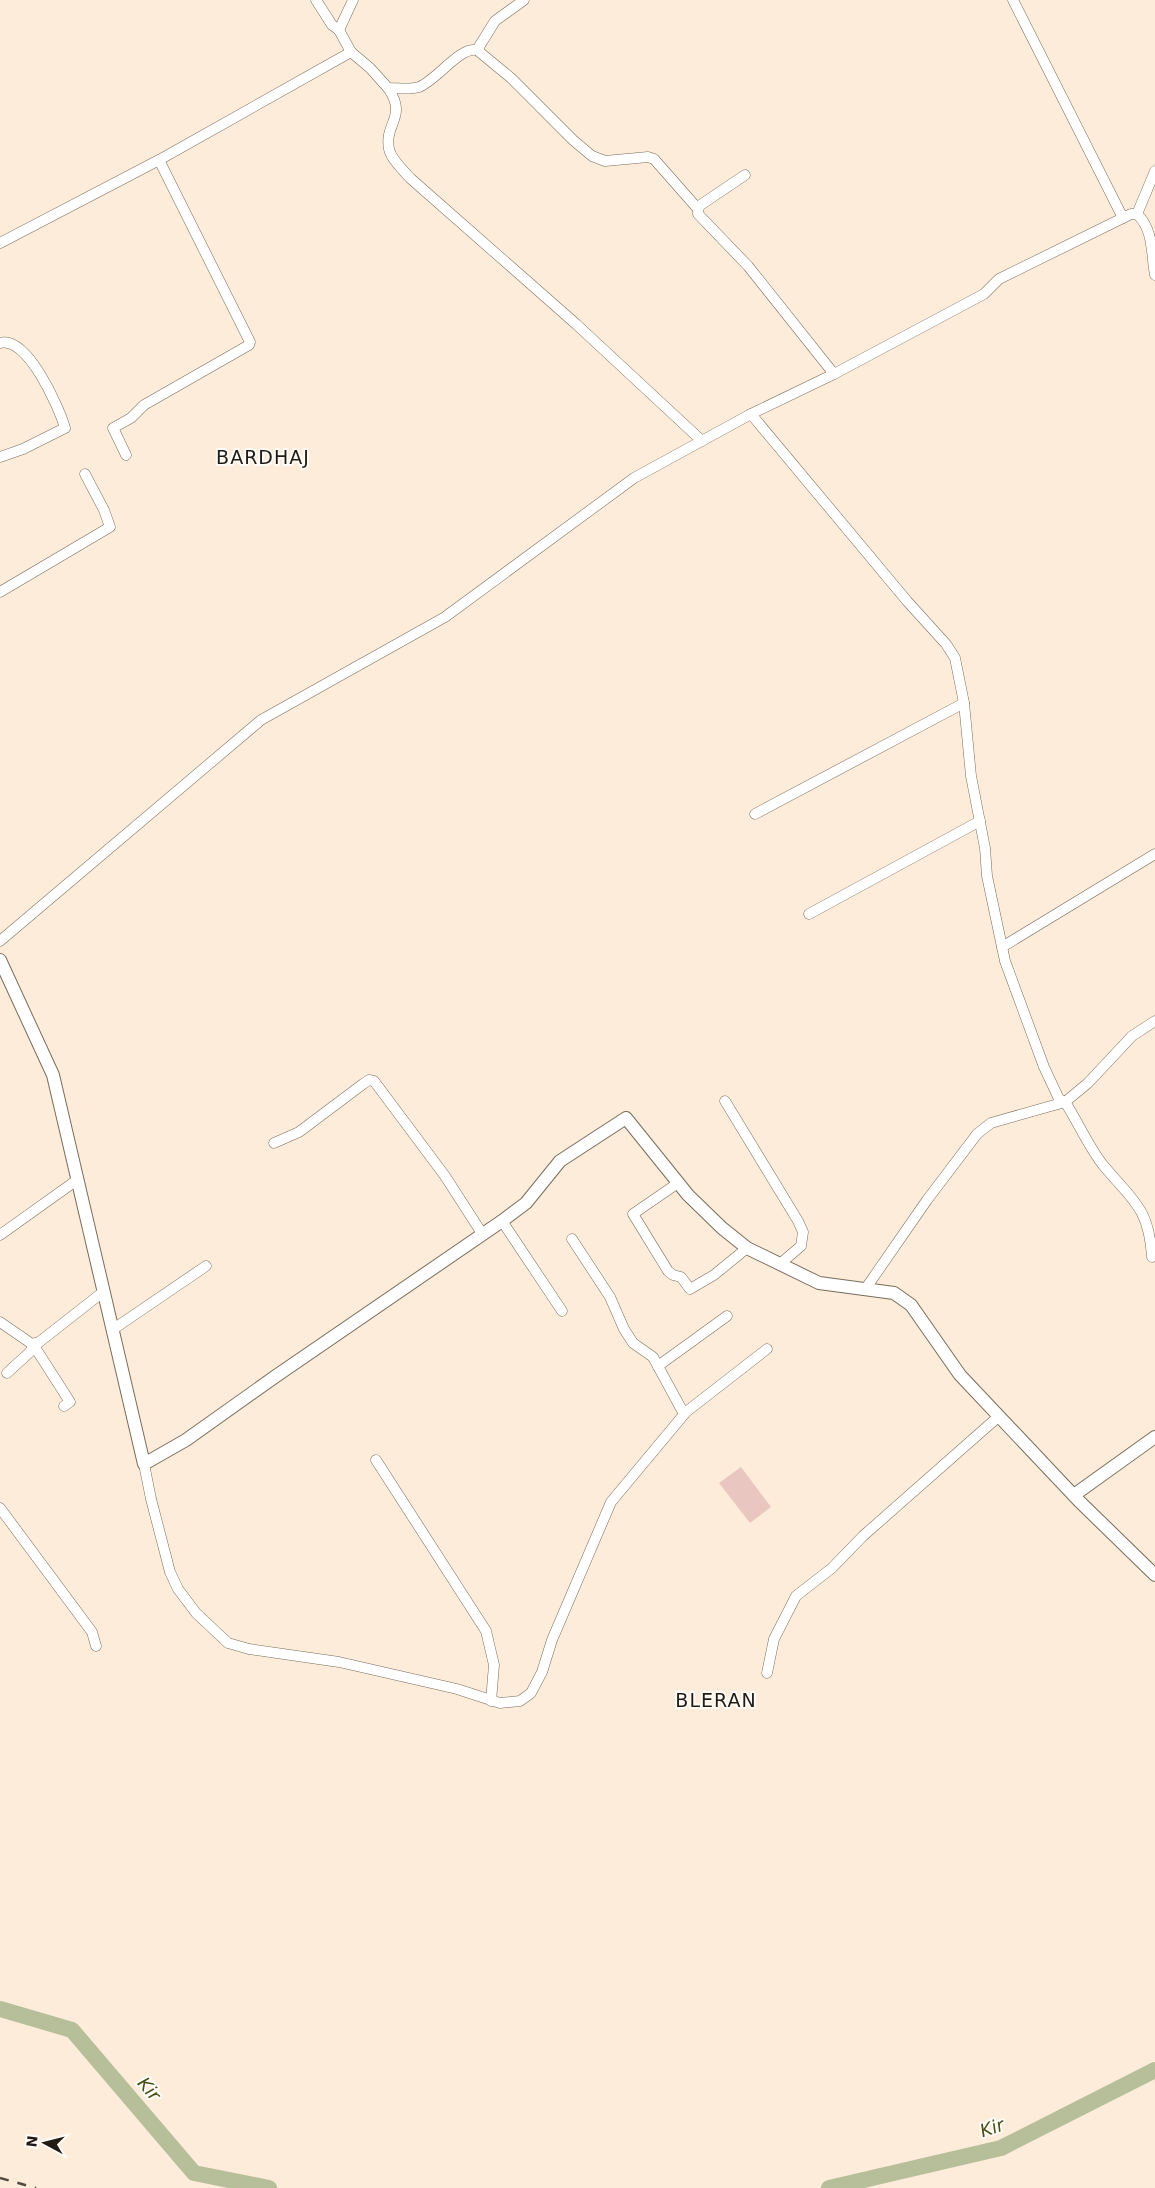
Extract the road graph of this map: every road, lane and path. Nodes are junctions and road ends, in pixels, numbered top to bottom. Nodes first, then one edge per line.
1 (316, 0) edge
2 (353, 0) edge
3 (524, 0) edge
4 (1013, 0) edge
5 (339, 30) junction
6 (477, 50) junction
7 (351, 52) junction
8 (388, 88) junction
9 (159, 160) junction
10 (1155, 171) edge
11 (745, 175) dead end
12 (698, 209) junction
13 (1137, 214) junction
14 (1123, 218) junction
15 (0, 243) edge
16 (1155, 275) edge
17 (0, 343) edge
18 (834, 374) junction
19 (751, 414) junction
20 (702, 441) junction
21 (126, 455) dead end
22 (0, 457) edge
23 (84, 474) dead end
24 (0, 592) edge
25 (964, 703) junction
26 (756, 814) dead end
27 (980, 821) junction
28 (1155, 854) edge
29 (809, 914) dead end
30 (0, 941) edge
31 (1002, 947) junction
32 (0, 960) edge
33 (1155, 1021) edge
34 (725, 1101) dead end
35 (1065, 1102) junction
36 (274, 1143) dead end
37 (77, 1180) junction
38 (678, 1183) junction
39 (502, 1222) junction
40 (0, 1235) edge
41 (484, 1235) junction
42 (572, 1240) dead end
43 (747, 1248) junction
44 (1152, 1257) dead end
45 (781, 1263) junction
46 (206, 1266) dead end
47 (866, 1288) junction
48 (103, 1292) junction
49 (562, 1311) dead end
50 (727, 1316) dead end
51 (0, 1322) edge
52 (112, 1330) junction
53 (35, 1343) junction
54 (767, 1350) dead end
55 (658, 1366) junction
56 (6, 1374) dead end
57 (64, 1406) dead end
58 (684, 1414) junction
59 (998, 1417) junction
60 (1155, 1437) edge
61 (376, 1460) dead end
62 (144, 1464) junction
63 (1074, 1495) junction
64 (0, 1508) edge
65 (1155, 1575) edge
66 (96, 1646) dead end
67 (767, 1673) dead end
68 (491, 1701) junction

1 - 5 street
2 - 5 street
3 - 6 street
4 - 14 street
5 - 7 street
6 - 8 street
6 - 12 street
7 - 8 street
7 - 9 street
8 - 20 street
9 - 15 street
9 - 21 street
10 - 13 street
11 - 12 street
12 - 18 street
13 - 14 street
13 - 16 street
14 - 18 street
17 - 22 street
18 - 19 street
19 - 20 street
19 - 25 street
20 - 30 street
23 - 24 street
25 - 26 street
25 - 27 street
27 - 29 street
27 - 31 street
28 - 31 street
31 - 35 street
32 - 37 street
33 - 35 street
34 - 45 street
35 - 44 street
35 - 47 street
36 - 41 street
37 - 40 street
37 - 48 street
38 - 39 street
38 - 43 street
38 - 43 street
39 - 41 street
39 - 49 street
41 - 62 street
42 - 55 street
43 - 45 street
45 - 47 street
46 - 52 street
47 - 59 street
48 - 52 street
48 - 53 street
50 - 55 street
51 - 53 street
52 - 62 street
53 - 56 street
53 - 57 street
54 - 58 street
55 - 58 street
58 - 68 street
59 - 63 street
59 - 67 street
60 - 63 street
61 - 68 street
62 - 68 street
63 - 65 street
64 - 66 street

